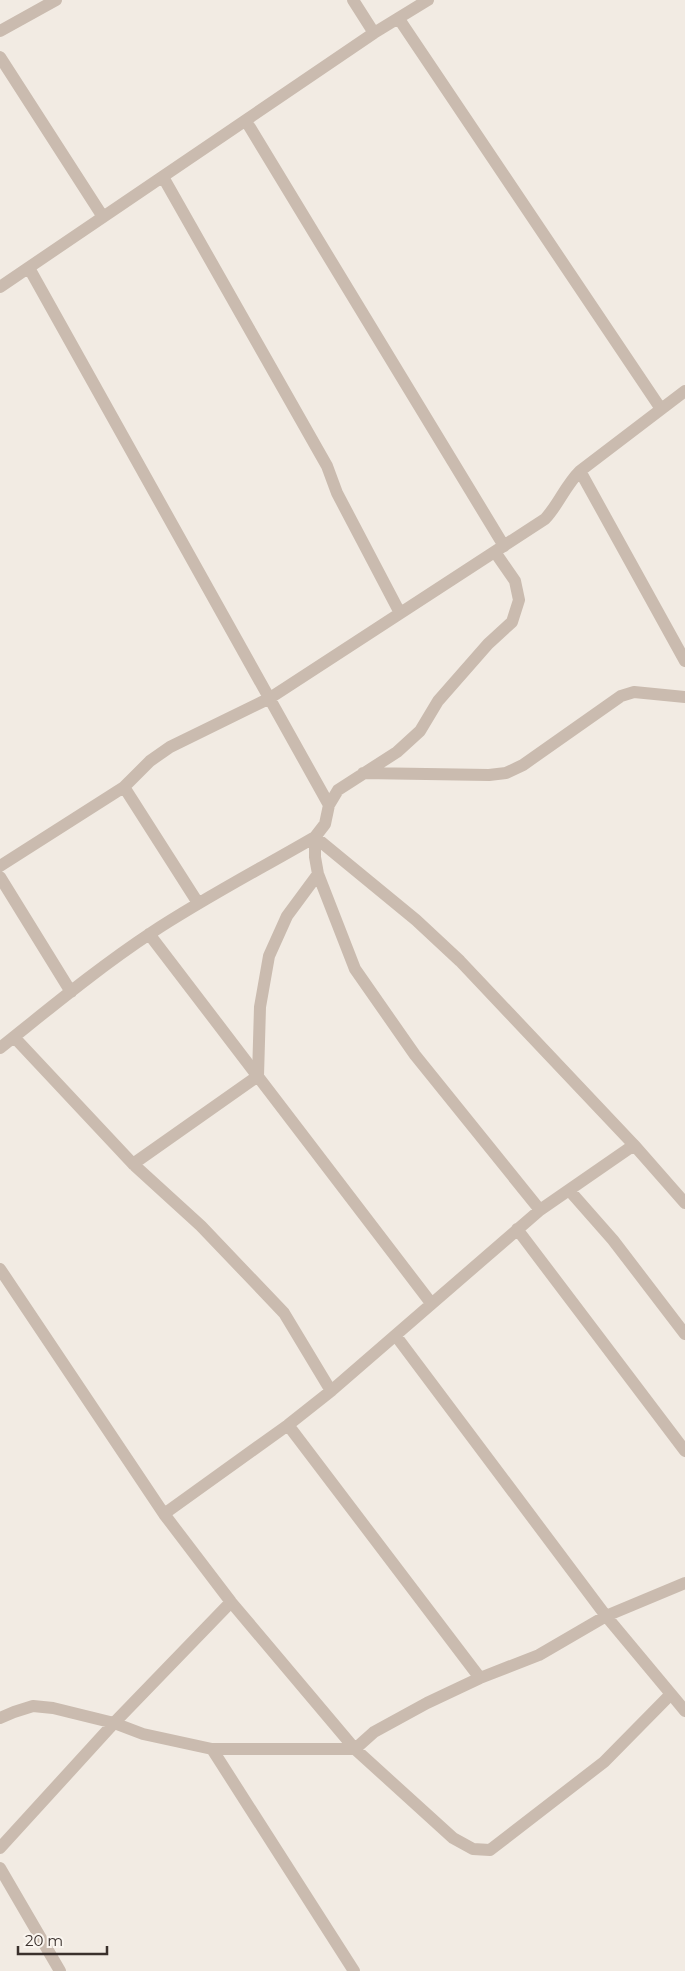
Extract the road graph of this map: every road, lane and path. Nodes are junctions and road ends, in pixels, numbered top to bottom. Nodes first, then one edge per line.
1 (56, 0) edge
2 (353, 0) edge
3 (428, 0) edge
4 (399, 18) junction
5 (0, 31) edge
6 (374, 34) junction
7 (0, 56) edge
8 (246, 121) junction
9 (163, 177) junction
10 (103, 218) junction
11 (29, 268) junction
12 (0, 287) edge
13 (685, 391) edge
14 (661, 410) junction
15 (580, 471) junction
16 (499, 549) junction
17 (400, 613) junction
18 (685, 661) edge
19 (270, 698) junction
20 (685, 698) edge
21 (363, 773) junction
22 (124, 787) junction
23 (330, 805) junction
24 (314, 838) junction
25 (0, 866) edge
26 (318, 874) junction
27 (0, 876) edge
28 (198, 903) junction
29 (150, 934) junction
30 (71, 992) junction
31 (14, 1037) junction
32 (0, 1048) edge
33 (258, 1076) junction
34 (634, 1145) junction
35 (133, 1164) junction
36 (569, 1190) junction
37 (685, 1203) edge
38 (540, 1210) junction
39 (517, 1229) junction
40 (0, 1269) edge
41 (431, 1303) junction
42 (685, 1334) edge
43 (396, 1336) junction
44 (331, 1391) junction
45 (288, 1425) junction
46 (685, 1451) edge
47 (164, 1514) junction
48 (685, 1583) edge
49 (231, 1602) junction
50 (606, 1616) junction
51 (480, 1678) junction
52 (671, 1694) junction
53 (685, 1711) edge
54 (0, 1718) edge
55 (114, 1723) junction
56 (212, 1749) junction
57 (355, 1749) junction
58 (0, 1848) edge
59 (0, 1868) edge
60 (60, 1971) edge
61 (354, 1971) edge

1 - 5 street
2 - 6 street
3 - 4 street
4 - 6 street
4 - 14 street
6 - 8 street
7 - 10 street
8 - 9 street
8 - 16 street
9 - 10 street
9 - 17 street
10 - 11 street
11 - 12 street
11 - 19 street
13 - 14 street
14 - 15 street
15 - 16 street
15 - 18 street
16 - 17 street
16 - 21 street
17 - 19 street
19 - 22 street
19 - 23 street
20 - 21 street
21 - 23 street
22 - 25 street
22 - 28 street
23 - 24 street
24 - 26 street
24 - 28 street
24 - 34 street
26 - 33 street
26 - 38 street
27 - 30 street
28 - 29 street
29 - 30 street
29 - 33 street
30 - 31 street
31 - 32 street
31 - 35 street
33 - 35 street
33 - 41 street
34 - 36 street
34 - 37 street
35 - 44 street
36 - 38 street
36 - 42 street
38 - 39 street
39 - 41 street
39 - 46 street
40 - 47 street
41 - 43 street
43 - 44 street
43 - 50 street
44 - 45 street
45 - 47 street
45 - 51 street
47 - 49 street
48 - 50 street
49 - 55 street
49 - 57 street
50 - 51 street
50 - 52 street
51 - 57 street
52 - 53 street
52 - 57 street
54 - 55 street
55 - 56 street
55 - 58 street
56 - 57 street
56 - 61 street
59 - 60 street

